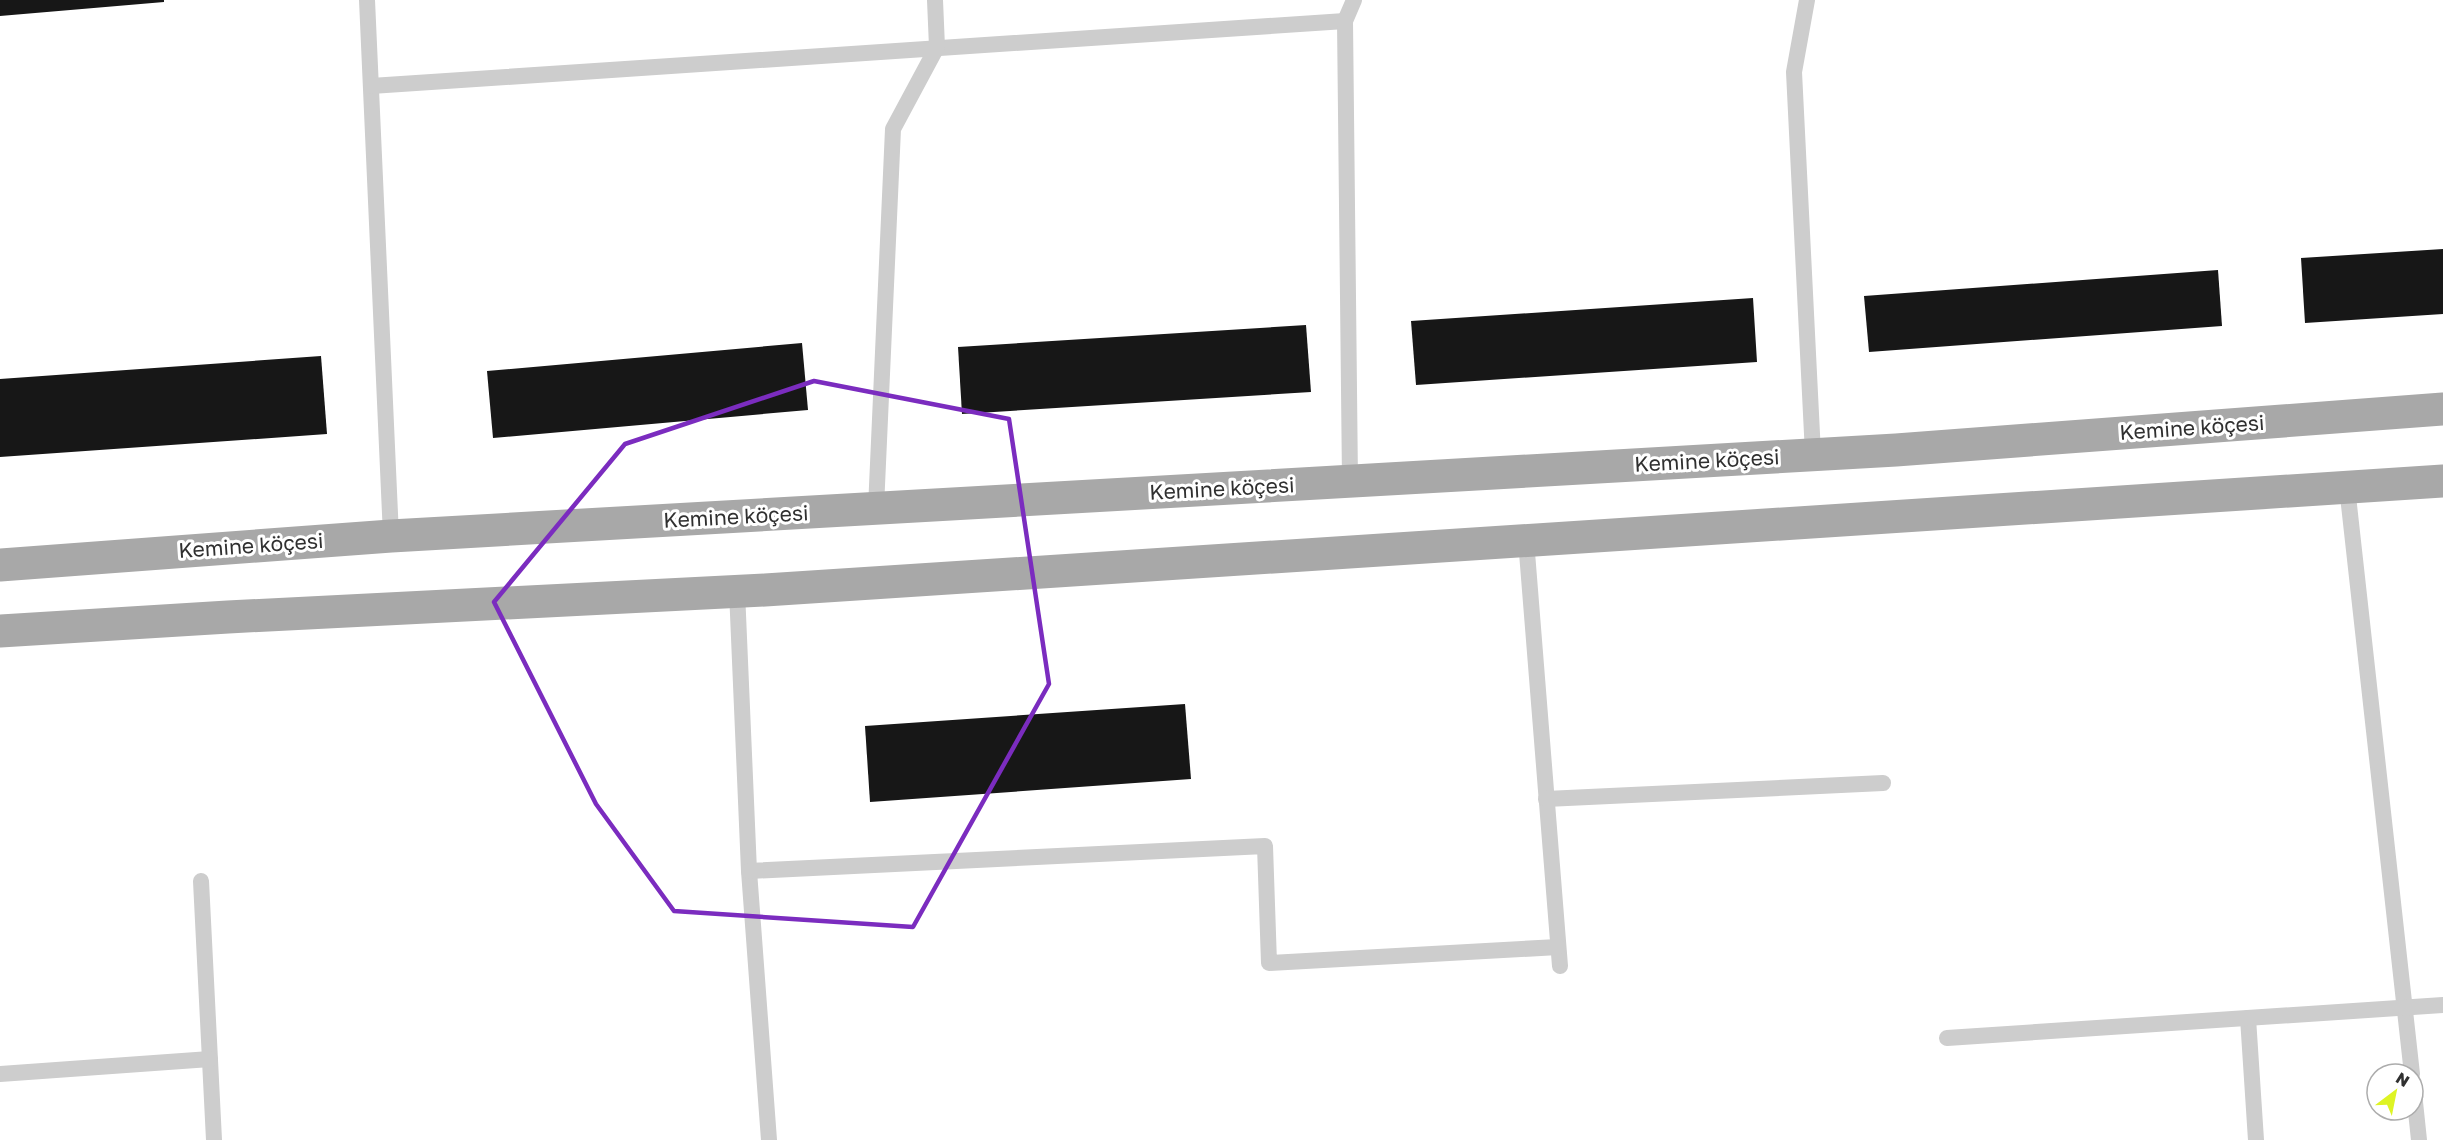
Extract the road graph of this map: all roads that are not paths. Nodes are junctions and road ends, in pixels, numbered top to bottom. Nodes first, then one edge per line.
1 (367, 0) edge
2 (935, 0) edge
3 (1354, 0) edge
4 (1807, 0) edge
5 (1345, 21) junction
6 (938, 47) junction
7 (371, 86) junction
8 (2443, 409) edge
9 (1813, 454) junction
10 (2443, 481) edge
11 (1350, 482) junction
12 (2347, 487) junction
13 (876, 508) junction
14 (391, 536) junction
15 (1526, 540) junction
16 (0, 565) edge
17 (736, 591) junction
18 (0, 631) edge
19 (1882, 783) dead end
20 (1546, 799) junction
21 (749, 871) junction
22 (201, 881) dead end
23 (1558, 947) junction
24 (1560, 966) dead end
25 (2443, 1005) edge
26 (2405, 1008) junction
27 (2248, 1018) junction
28 (1947, 1038) dead end
29 (210, 1059) junction
30 (2411, 1062) edge
31 (0, 1074) edge
32 (2417, 1122) edge
33 (214, 1140) edge
34 (769, 1140) edge
35 (2256, 1140) edge
36 (2419, 1140) edge

1 - 7 lane
2 - 6 lane
3 - 5 lane
4 - 9 lane
5 - 6 lane
5 - 11 lane
6 - 7 lane
6 - 13 lane
7 - 14 lane
8 - 9 main road, Kemine köçesi
9 - 11 main road, Kemine köçesi
10 - 12 main road
11 - 13 main road, Kemine köçesi
12 - 15 main road
12 - 26 lane
13 - 14 main road, Kemine köçesi
14 - 16 main road, Kemine köçesi
15 - 17 main road
15 - 20 lane
17 - 18 main road
17 - 21 lane
19 - 20 lane
20 - 23 lane
21 - 23 lane
21 - 34 lane
22 - 29 lane
23 - 24 lane
25 - 26 lane
26 - 27 lane
26 - 30 lane
27 - 28 lane
27 - 35 lane
29 - 31 lane
29 - 33 lane
32 - 36 lane

